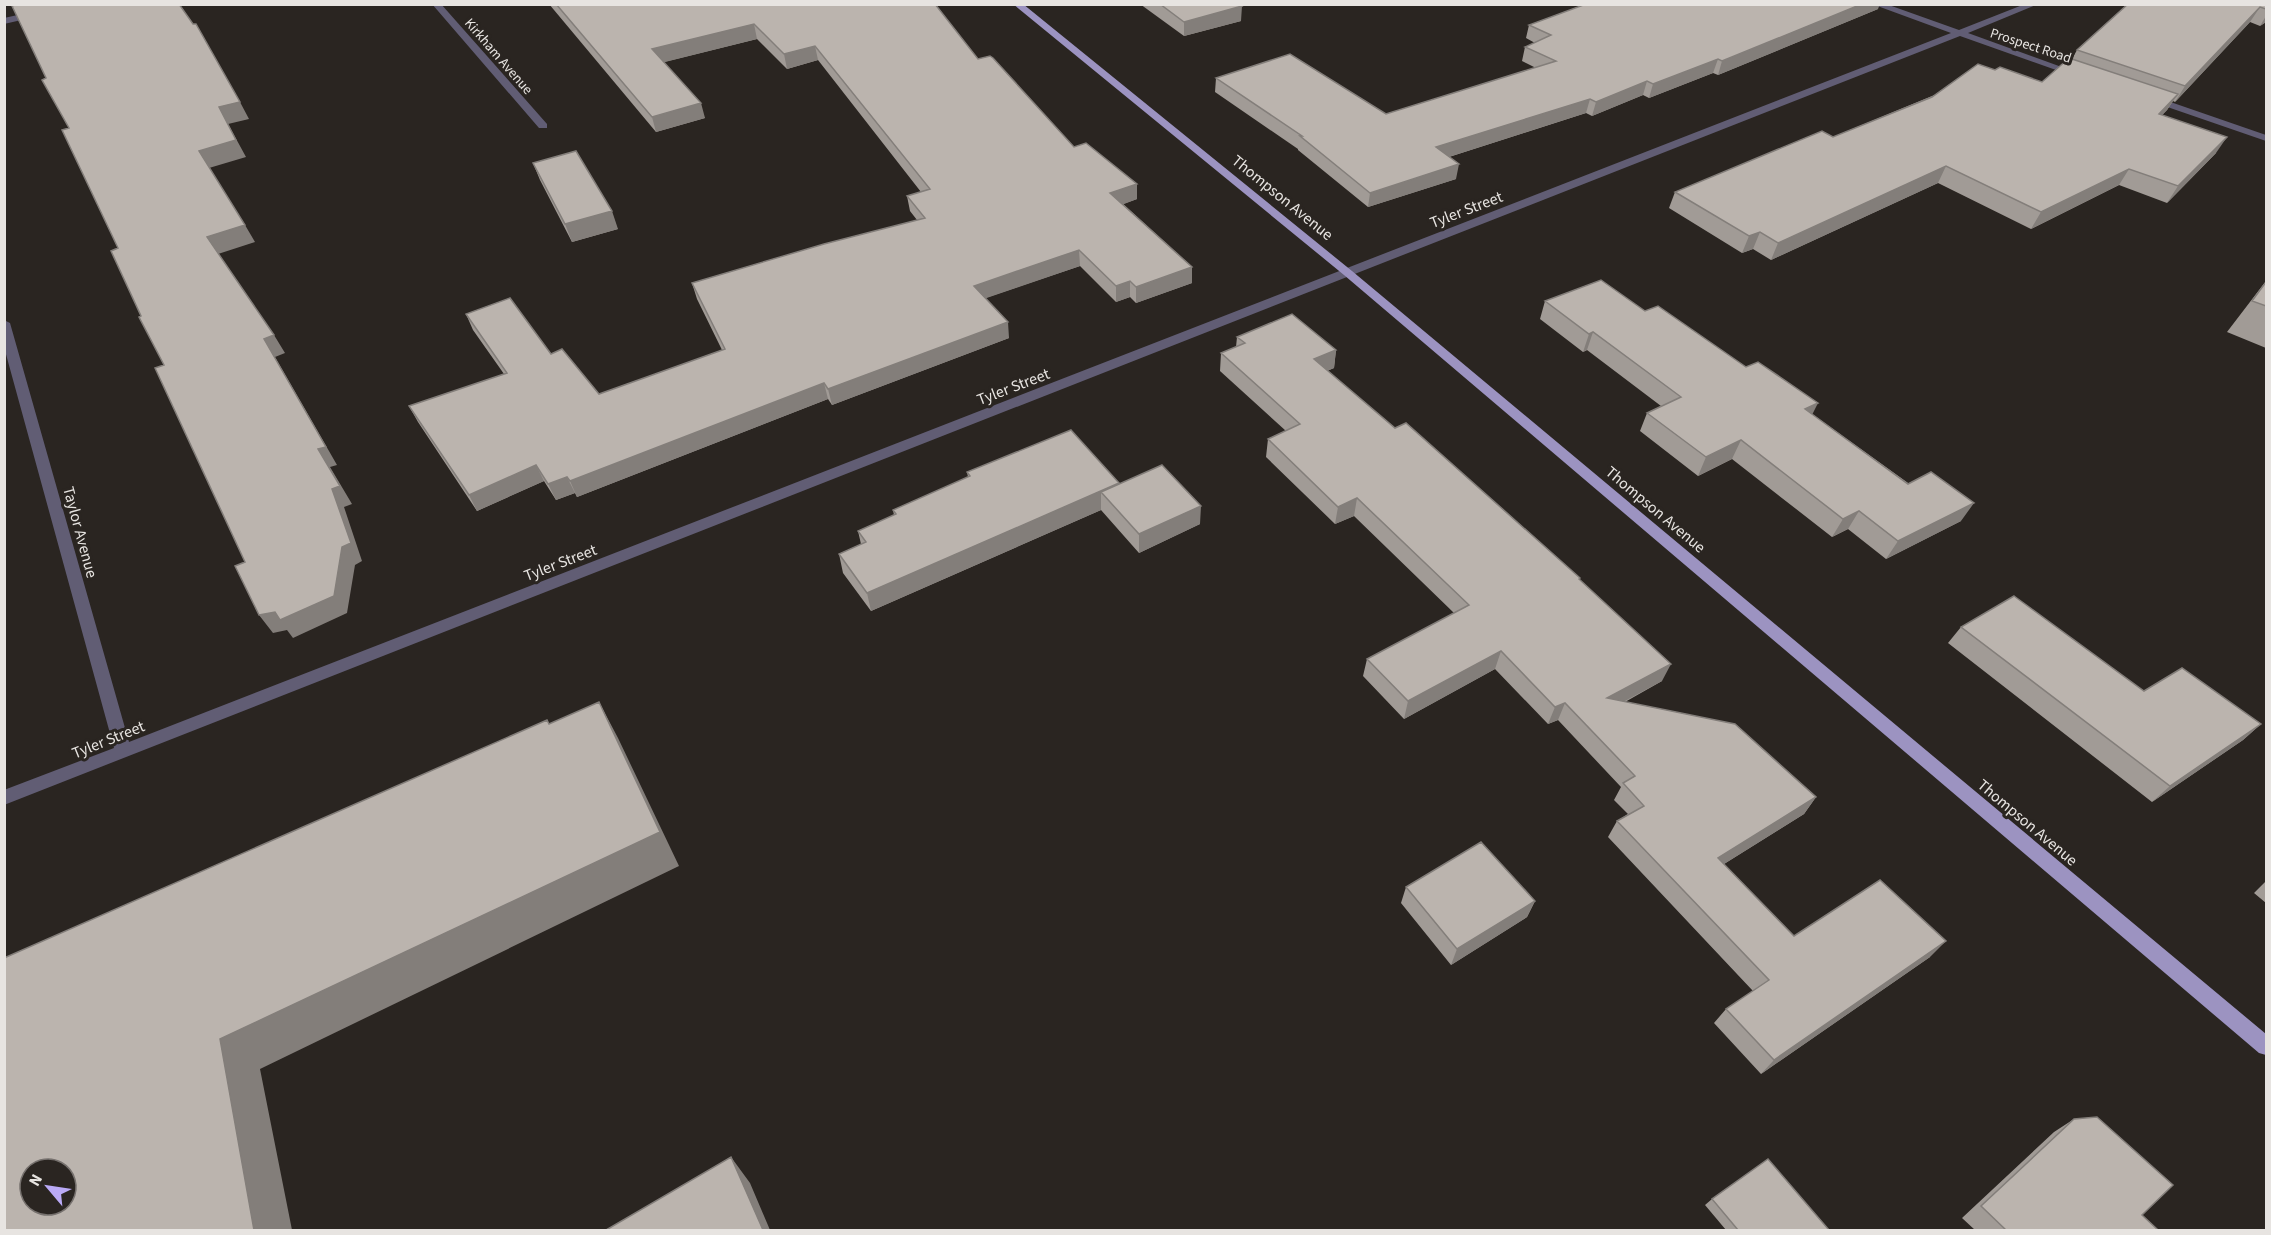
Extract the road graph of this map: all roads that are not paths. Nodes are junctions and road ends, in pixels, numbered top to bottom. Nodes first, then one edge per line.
1 (436, 4) edge
2 (1017, 4) edge
3 (1876, 4) edge
4 (2034, 4) edge
5 (50, 11) edge
6 (4, 21) edge
7 (1958, 34) junction
8 (2090, 79) edge
9 (2145, 97) edge
10 (543, 126) dead end
11 (2266, 138) edge
12 (1348, 273) junction
13 (4, 323) edge
14 (123, 751) junction
15 (4, 798) edge
16 (2266, 1046) edge

1 - 10 street, Kirkham Avenue
2 - 12 main road, Thompson Avenue
3 - 7 street, Prospect Road
4 - 7 street, Tyler Street
5 - 6 street
7 - 8 street, Prospect Road
7 - 12 street, Tyler Street
9 - 11 street
12 - 14 street, Tyler Street
12 - 16 main road, Thompson Avenue
13 - 14 street, Taylor Avenue
14 - 15 street, Tyler Street

